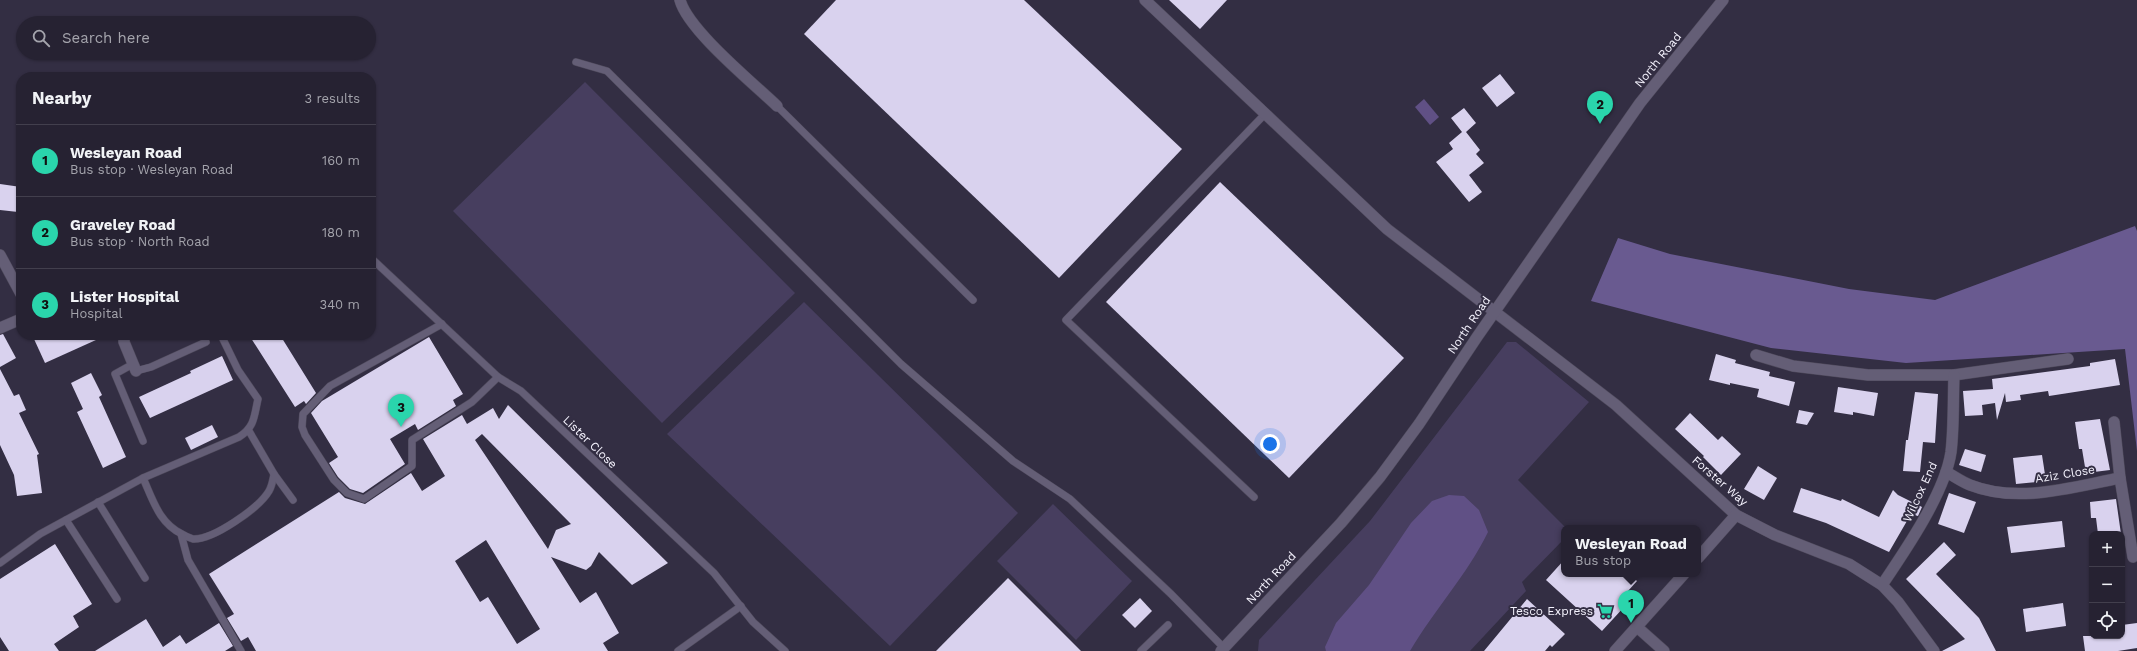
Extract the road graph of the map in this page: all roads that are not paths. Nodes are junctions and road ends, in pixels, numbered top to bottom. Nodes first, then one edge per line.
1 (680, 0) edge
2 (1145, 0) edge
3 (1723, 0) edge
4 (576, 62) dead end
5 (777, 106) joint
6 (1265, 114) junction
7 (0, 255) edge
8 (376, 263) edge
9 (16, 285) edge
10 (973, 300) dead end
11 (1495, 310) junction
12 (16, 321) edge
13 (442, 324) junction
14 (0, 328) edge
15 (126, 340) edge
16 (223, 340) edge
17 (206, 342) dead end
18 (1756, 355) dead end
19 (2068, 360) dead end
20 (134, 368) junction
21 (1954, 376) junction
22 (498, 377) junction
23 (2114, 422) dead end
24 (249, 431) junction
25 (143, 441) dead end
26 (1946, 472) junction
27 (274, 474) junction
28 (143, 478) junction
29 (2120, 478) junction
30 (1254, 497) dead end
31 (293, 500) dead end
32 (98, 502) junction
33 (1736, 515) junction
34 (66, 520) junction
35 (181, 534) junction
36 (1701, 555) edge
37 (2133, 557) dead end
38 (0, 563) edge
39 (1681, 577) edge
40 (145, 578) dead end
41 (1882, 585) junction
42 (117, 599) dead end
43 (741, 606) junction
44 (1168, 625) dead end
45 (1637, 627) junction
46 (1224, 650) edge
47 (241, 651) edge
48 (678, 651) edge
49 (785, 651) edge
50 (1142, 651) edge
51 (1615, 651) edge
52 (1664, 651) edge
53 (1934, 651) edge

1 - 5 street
2 - 6 street, Forster Way
3 - 11 street, North Road
4 - 46 lane
5 - 10 lane
6 - 11 street, Forster Way
6 - 30 lane
7 - 9 street
8 - 13 lane, Lister Close
11 - 33 street, Forster Way
11 - 46 street, North Road
12 - 14 street
13 - 22 lane, Lister Close
13 - 22 lane
15 - 20 street
16 - 24 lane
17 - 20 lane
18 - 21 street
19 - 21 street
20 - 25 lane
21 - 26 street, Wilcox End
22 - 43 lane, Lister Close
23 - 29 street
24 - 27 lane
24 - 28 lane
26 - 29 street, Aziz Close
26 - 41 street, Wilcox End
27 - 31 lane
27 - 35 lane
28 - 32 lane
28 - 35 lane
29 - 37 street
32 - 34 lane
32 - 40 lane
33 - 36 street
33 - 41 street, Forster Way
34 - 38 lane
34 - 42 lane
35 - 47 lane
39 - 45 street
41 - 53 street, Forster Way
43 - 48 lane
43 - 49 lane, Lister Close
44 - 50 lane
45 - 51 street
45 - 52 street

